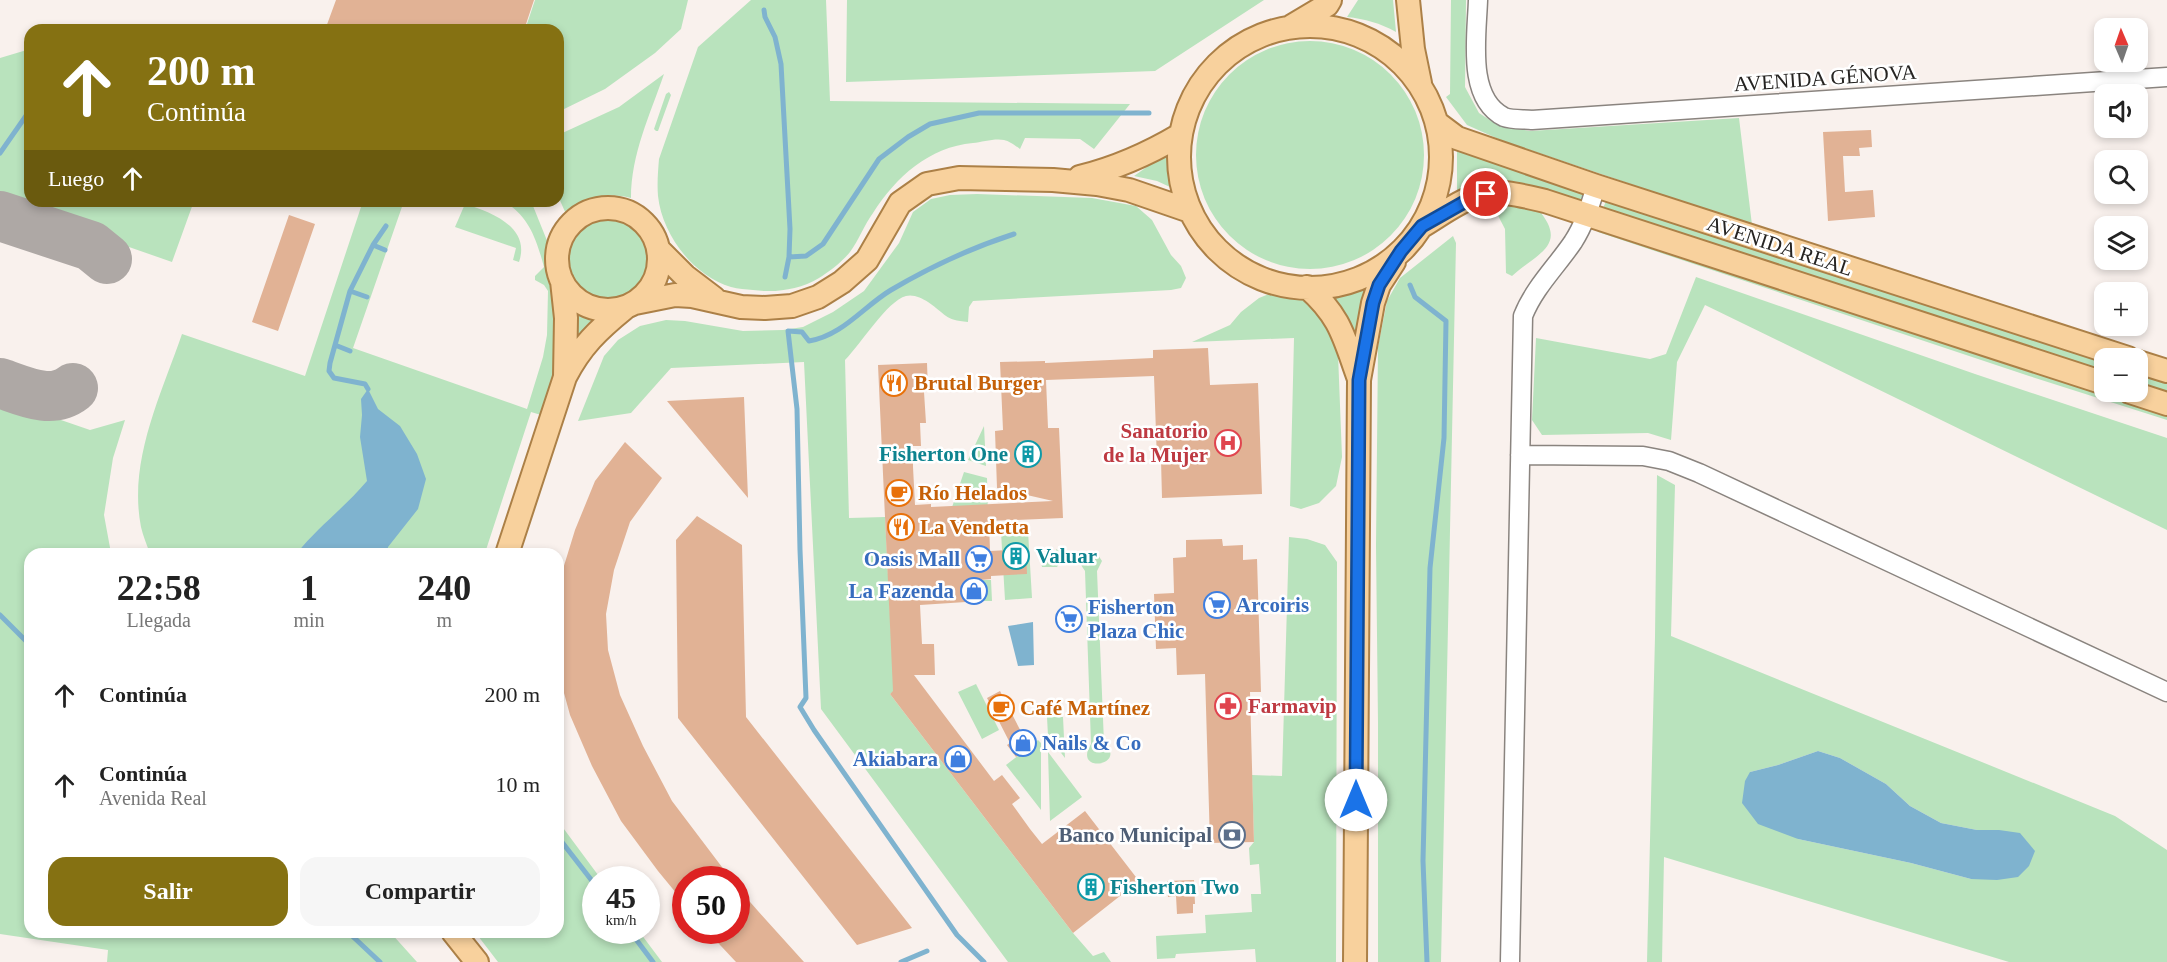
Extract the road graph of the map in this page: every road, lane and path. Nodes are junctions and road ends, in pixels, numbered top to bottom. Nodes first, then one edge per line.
1 (1330, 0) edge
2 (1408, 0) edge
3 (1478, 0) edge
4 (1290, 27) junction
5 (2167, 77) edge
6 (1420, 84) junction
7 (1437, 123) junction
8 (1180, 135) junction
9 (1064, 181) junction
10 (1596, 186) junction
11 (1190, 211) junction
12 (1588, 214) junction
13 (1422, 226) junction
14 (658, 249) junction
15 (1401, 251) junction
16 (562, 281) junction
17 (1308, 287) junction
18 (718, 301) junction
19 (630, 305) junction
20 (2097, 348) edge
21 (2148, 365) edge
22 (2167, 371) edge
23 (565, 377) junction
24 (1359, 380) junction
25 (2094, 380) edge
26 (2148, 398) edge
27 (2167, 404) edge
28 (1520, 455) junction
29 (509, 548) edge
30 (2167, 692) edge
31 (458, 938) edge
32 (477, 962) edge
33 (1355, 962) edge
34 (1510, 962) edge

1 - 4 main road
2 - 6 main road
3 - 5 street, AVENIDA GÉNOVA
4 - 6 main road
4 - 8 main road
6 - 7 main road
7 - 10 main road, AVENIDA REAL
7 - 13 main road
8 - 9 main road
8 - 11 main road
9 - 11 main road
9 - 18 main road
10 - 12 street
10 - 20 main road, AVENIDA REAL
11 - 17 main road
12 - 13 main road, AVENIDA REAL
12 - 25 main road, AVENIDA REAL
12 - 28 street
13 - 15 main road
14 - 16 main road
14 - 18 main road
14 - 19 main road
15 - 17 main road
15 - 24 main road
16 - 19 main road
16 - 23 main road
17 - 24 main road
18 - 19 main road
19 - 23 main road
21 - 22 main road
23 - 29 main road
24 - 33 main road
26 - 27 main road
28 - 30 street
28 - 34 street
31 - 32 main road

